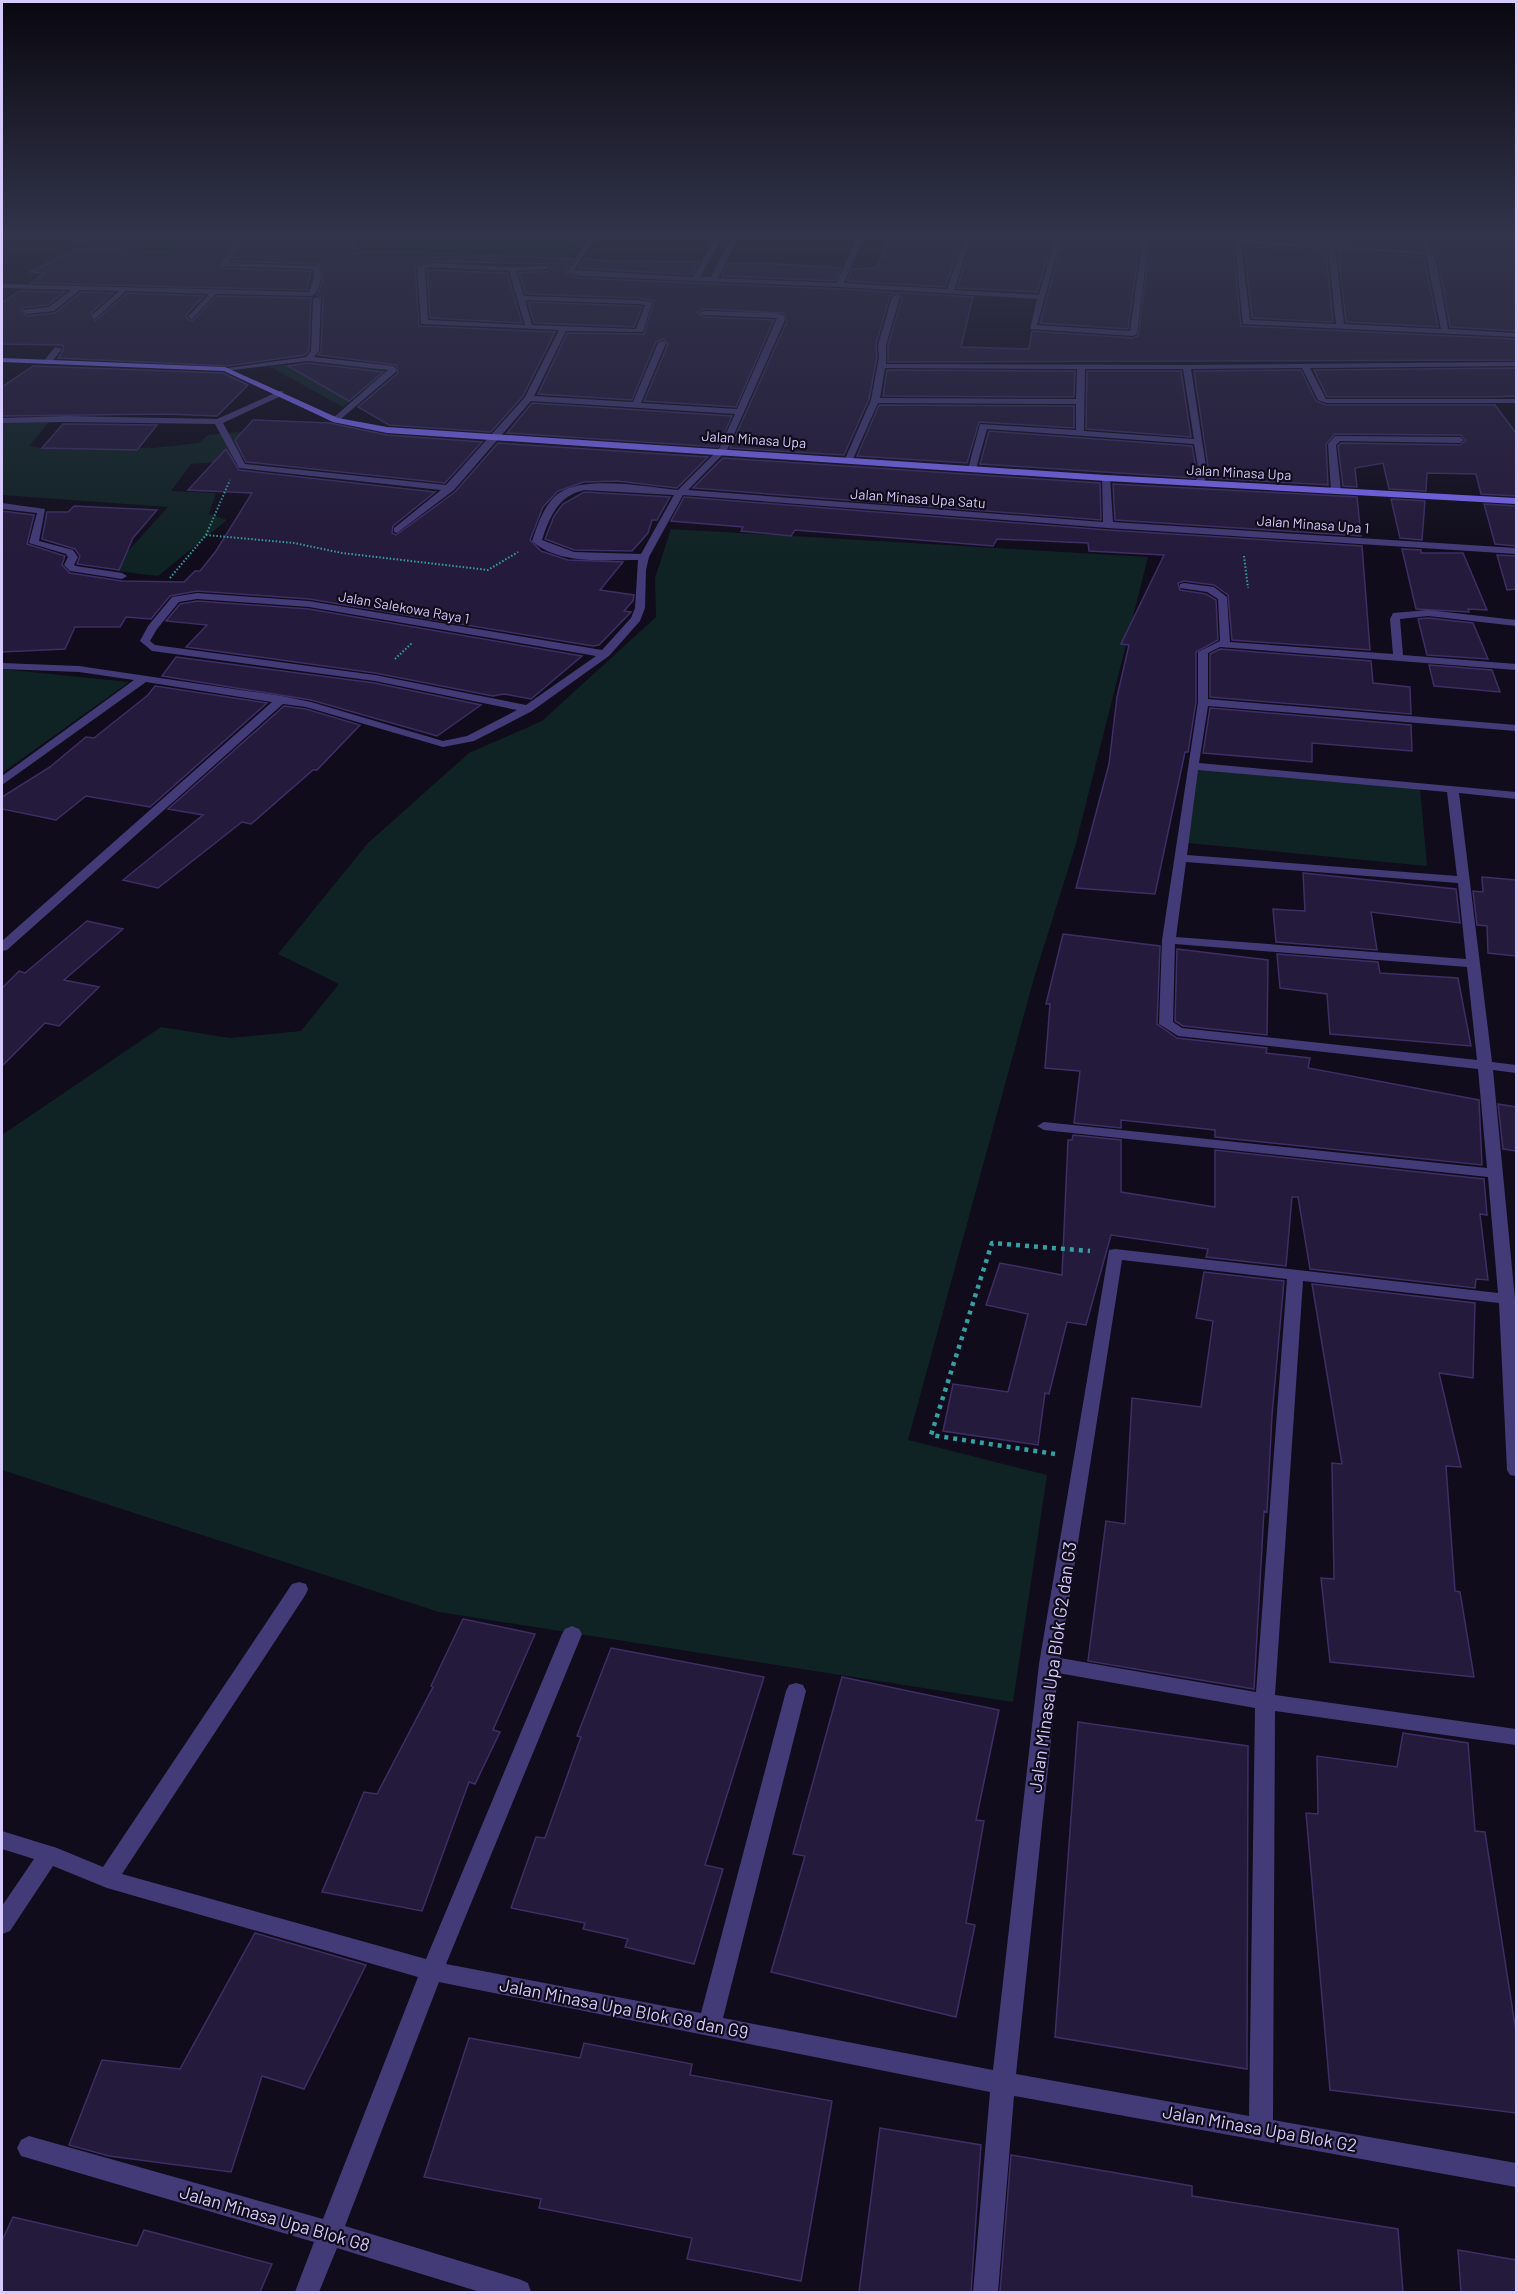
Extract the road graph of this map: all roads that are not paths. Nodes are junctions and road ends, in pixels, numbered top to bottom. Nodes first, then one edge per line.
1 (315, 343) edge
2 (556, 343) edge
3 (662, 343) dead end
4 (772, 343) edge
5 (883, 343) edge
6 (58, 349) dead end
7 (308, 359) junction
8 (2, 360) edge
9 (47, 362) junction
10 (1516, 364) edge
11 (881, 366) junction
12 (1081, 366) junction
13 (1305, 366) junction
14 (1187, 367) junction
15 (225, 369) junction
16 (280, 393) junction
17 (529, 398) junction
18 (874, 400) junction
19 (1516, 401) edge
20 (1080, 402) junction
21 (636, 405) junction
22 (742, 412) junction
23 (984, 414) junction
24 (336, 420) junction
25 (2, 421) edge
26 (218, 422) junction
27 (1080, 433) junction
28 (496, 438) junction
29 (1460, 440) dead end
30 (1196, 442) junction
31 (723, 450) junction
32 (849, 459) junction
33 (972, 469) junction
34 (1106, 478) junction
35 (1200, 483) junction
36 (451, 488) junction
37 (1336, 491) junction
38 (679, 494) junction
39 (1516, 501) edge
40 (2, 506) edge
41 (1108, 525) junction
42 (397, 530) dead end
43 (1516, 551) edge
44 (644, 557) junction
45 (122, 576) dead end
46 (1184, 586) dead end
47 (1516, 623) edge
48 (1225, 644) junction
49 (606, 654) junction
50 (1398, 657) junction
51 (2, 666) edge
52 (1516, 667) edge
53 (144, 678) junction
54 (282, 699) junction
55 (1203, 702) junction
56 (528, 709) junction
57 (1516, 728) edge
58 (1193, 766) junction
59 (2, 781) edge
60 (1453, 790) junction
61 (1516, 795) edge
62 (1182, 858) junction
63 (1463, 880) junction
64 (1169, 940) junction
65 (2, 947) edge
66 (1472, 963) junction
67 (1485, 1065) junction
68 (1516, 1069) edge
69 (1044, 1126) dead end
70 (1494, 1173) junction
71 (1295, 1276) junction
72 (1507, 1299) junction
73 (1515, 1430) edge
74 (1516, 1470) edge
75 (299, 1589) dead end
76 (572, 1634) dead end
77 (1049, 1664) junction
78 (796, 1691) dead end
79 (1265, 1702) junction
80 (1516, 1737) edge
81 (2, 1840) edge
82 (50, 1854) junction
83 (107, 1879) junction
84 (2, 1924) edge
85 (432, 1971) junction
86 (710, 2024) junction
87 (1004, 2083) junction
88 (1262, 2128) junction
89 (29, 2148) dead end
90 (1516, 2175) edge
91 (331, 2234) junction
92 (307, 2292) edge
93 (519, 2292) edge
94 (985, 2292) edge

1 - 7 street
2 - 17 street
3 - 21 street
4 - 22 street
5 - 11 street
6 - 9 street
7 - 15 street
7 - 24 street
8 - 9 street, Jalan Minasa Upa
9 - 15 street, Jalan Minasa Upa
10 - 13 street
11 - 12 street
11 - 18 street
12 - 14 street
12 - 20 street
13 - 14 street
13 - 19 street
14 - 30 street
15 - 16 street, Jalan Minasa Upa
16 - 24 street, Jalan Minasa Upa
16 - 26 street
17 - 21 street
17 - 28 street
18 - 23 street
18 - 32 street
20 - 23 street
20 - 27 street
21 - 22 street
22 - 31 street
23 - 27 street
23 - 33 street
24 - 28 street, Jalan Minasa Upa
25 - 26 street
26 - 36 street
27 - 30 street
28 - 31 street, Jalan Minasa Upa
28 - 36 street
29 - 37 street
30 - 35 street
31 - 32 street, Jalan Minasa Upa
31 - 38 street
32 - 33 street, Jalan Minasa Upa
33 - 34 street, Jalan Minasa Upa
34 - 35 street, Jalan Minasa Upa
34 - 41 street
35 - 37 street, Jalan Minasa Upa
36 - 42 street
37 - 39 street, Jalan Minasa Upa
38 - 41 street, Jalan Minasa Upa Satu
38 - 44 street
38 - 44 street, Jalan Minasa Upa Satu
40 - 45 street
41 - 43 street, Jalan Minasa Upa 1
44 - 49 street
46 - 48 street
47 - 50 street
48 - 50 street
48 - 55 street
49 - 56 street
49 - 56 street, Jalan Salekowa Raya 1
50 - 52 street
51 - 53 street
53 - 54 street
53 - 59 street
54 - 56 street
54 - 65 street
55 - 57 street
55 - 58 street
58 - 60 street
58 - 62 street
60 - 61 street
60 - 63 street
62 - 63 street
62 - 64 street
63 - 66 street
64 - 66 street
64 - 67 street
66 - 67 street
67 - 68 street
67 - 70 street
69 - 70 street
70 - 72 street
71 - 72 street
71 - 77 street, Jalan Minasa Upa Blok G2 dan G3
71 - 79 street
72 - 73 street
73 - 74 street
75 - 83 street
76 - 85 street
77 - 79 street
77 - 87 street, Jalan Minasa Upa Blok G2 dan G3
78 - 86 street
79 - 80 street
79 - 88 street
81 - 82 street, Jalan Minasa Upa Blok G8 dan G9
82 - 83 street, Jalan Minasa Upa Blok G8 dan G9
82 - 84 street
83 - 85 street, Jalan Minasa Upa Blok G8 dan G9
85 - 86 street, Jalan Minasa Upa Blok G8 dan G9
85 - 91 street
86 - 87 street, Jalan Minasa Upa Blok G8 dan G9
87 - 88 street, Jalan Minasa Upa Blok G2
87 - 94 street, Jalan Minasa Upa Blok G2 dan G3
88 - 90 street, Jalan Minasa Upa Blok G2
89 - 91 street, Jalan Minasa Upa Blok G8
91 - 92 street
91 - 93 street, Jalan Minasa Upa Blok G8

